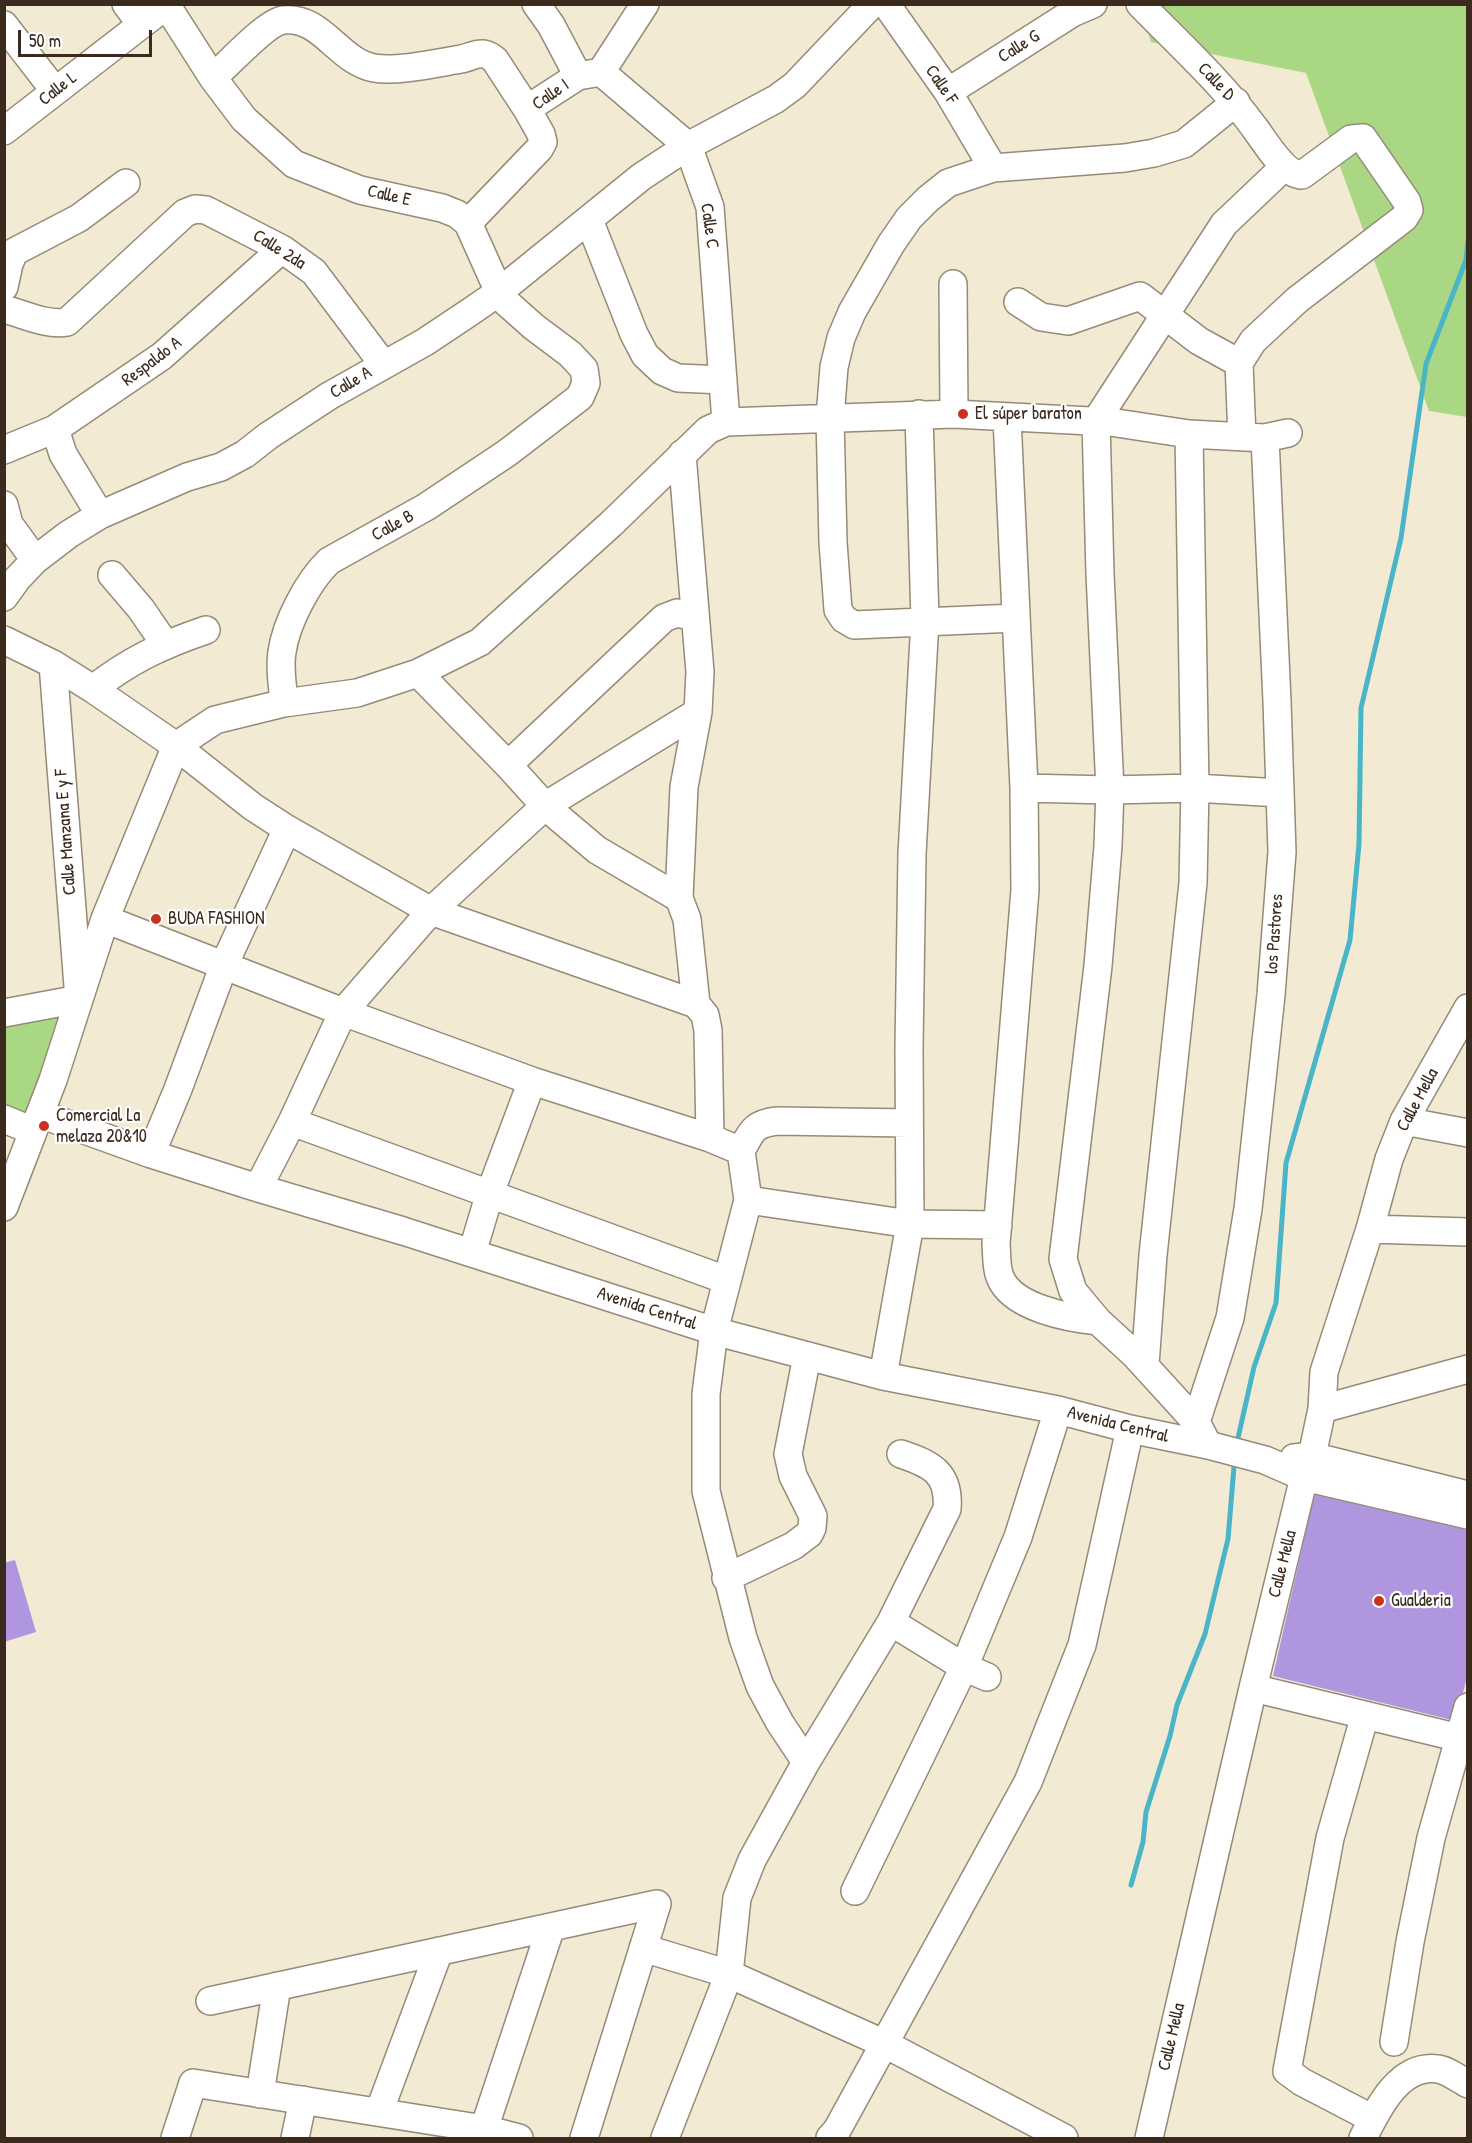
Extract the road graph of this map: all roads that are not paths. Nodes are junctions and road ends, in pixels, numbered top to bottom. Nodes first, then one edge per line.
1 (536, 4) edge
2 (645, 4) edge
3 (872, 4) edge
4 (886, 4) edge
5 (1092, 4) edge
6 (1140, 4) edge
7 (168, 5) edge
8 (134, 14) edge
9 (4, 25) edge
10 (590, 74) junction
11 (213, 78) junction
12 (55, 91) junction
13 (948, 92) junction
14 (1236, 102) junction
15 (526, 110) junction
16 (4, 131) edge
17 (688, 146) junction
18 (1284, 167) junction
19 (993, 168) junction
20 (126, 183) dead end
21 (589, 220) junction
22 (468, 223) junction
23 (282, 249) junction
24 (953, 284) dead end
25 (4, 287) edge
26 (499, 292) junction
27 (1018, 302) dead end
28 (4, 309) edge
29 (1165, 314) junction
30 (1239, 363) junction
31 (383, 364) junction
32 (723, 380) junction
33 (919, 414) junction
34 (954, 414) junction
35 (830, 418) junction
36 (1006, 418) junction
37 (1096, 421) junction
38 (726, 422) junction
39 (55, 429) junction
40 (1189, 434) junction
41 (1265, 436) junction
42 (4, 450) edge
43 (682, 454) junction
44 (4, 505) edge
45 (100, 515) junction
46 (35, 560) junction
47 (112, 575) dead end
48 (4, 597) edge
49 (695, 617) junction
50 (1015, 618) junction
51 (925, 620) junction
52 (206, 630) dead end
53 (4, 640) edge
54 (165, 644) junction
55 (53, 664) junction
56 (418, 673) junction
57 (93, 689) junction
58 (284, 703) junction
59 (698, 712) junction
60 (176, 746) junction
61 (508, 765) junction
62 (1024, 788) junction
63 (1195, 788) junction
64 (1110, 790) junction
65 (1280, 793) junction
66 (545, 806) junction
67 (287, 829) junction
68 (679, 898) junction
69 (431, 911) junction
70 (105, 919) junction
71 (224, 965) junction
72 (79, 999) junction
73 (696, 1004) junction
74 (1467, 1008) edge
75 (343, 1011) junction
76 (4, 1013) edge
77 (532, 1081) junction
78 (4, 1119) edge
79 (1404, 1121) junction
80 (292, 1122) junction
81 (37, 1123) junction
82 (909, 1123) junction
83 (1467, 1133) edge
84 (710, 1138) junction
85 (741, 1151) junction
86 (151, 1154) junction
87 (258, 1188) junction
88 (490, 1193) junction
89 (748, 1200) junction
90 (4, 1207) edge
91 (910, 1224) junction
92 (998, 1225) junction
93 (1370, 1228) junction
94 (1467, 1232) edge
95 (472, 1253) junction
96 (726, 1280) junction
97 (1098, 1321) junction
98 (714, 1331) junction
99 (807, 1356) junction
100 (1145, 1365) junction
101 (1467, 1369) edge
102 (883, 1376) junction
103 (1322, 1409) junction
104 (1058, 1410) junction
105 (1130, 1429) junction
106 (1202, 1434) junction
107 (901, 1454) dead end
108 (1308, 1467) junction
109 (1467, 1495) edge
110 (1467, 1515) edge
111 (726, 1578) junction
112 (891, 1622) junction
113 (976, 1672) junction
114 (1252, 1688) junction
115 (1467, 1707) edge
116 (1365, 1715) junction
117 (1463, 1738) edge
118 (806, 1762) junction
119 (855, 1891) dead end
120 (551, 1927) junction
121 (643, 1948) junction
122 (439, 1951) junction
123 (729, 1974) junction
124 (277, 1986) junction
125 (210, 2001) dead end
126 (1394, 2042) dead end
127 (885, 2044) junction
128 (1467, 2084) edge
129 (260, 2094) junction
130 (303, 2100) junction
131 (379, 2112) junction
132 (483, 2129) junction
133 (1368, 2129) edge
134 (175, 2139) edge
135 (295, 2139) edge
136 (519, 2139) edge
137 (584, 2139) edge
138 (665, 2139) edge
139 (830, 2139) edge
140 (1064, 2139) edge
141 (1149, 2139) edge

1 - 10 street
2 - 10 street, Calle I
3 - 17 street, Calle A
4 - 13 street, Calle F
5 - 13 street, Calle G
6 - 14 street, Calle D
7 - 8 street, Calle L
7 - 11 street, Calle E
8 - 12 street, Calle L
9 - 12 street
10 - 15 street, Calle I
10 - 17 street, Calle C
11 - 15 street
11 - 22 street, Calle E
12 - 16 street, Calle L
13 - 19 street, Calle F
14 - 18 street, Calle D
14 - 19 street
15 - 22 street, Calle I
17 - 21 street, Calle A
17 - 32 street, Calle C
18 - 29 street
18 - 30 street
19 - 35 street
20 - 25 street
21 - 26 street, Calle A
21 - 32 street
22 - 26 street
23 - 28 street, Calle 2da
23 - 31 street, Calle 2da
23 - 39 street, Respaldo A
24 - 34 street
26 - 31 street, Calle A
26 - 58 street, Calle B
27 - 29 street
29 - 30 street
29 - 37 street
30 - 41 street, los Pastores
31 - 45 street, Calle A
32 - 38 street, Calle C
33 - 34 street
33 - 35 street
33 - 51 street
34 - 36 street
35 - 38 street
35 - 51 street
36 - 37 street
36 - 50 street
37 - 40 street
37 - 64 street
38 - 43 street
39 - 42 street, Respaldo A
39 - 45 street
40 - 41 street
40 - 63 street
41 - 65 street, los Pastores
43 - 49 street
43 - 56 street
44 - 46 street
45 - 46 street, Calle A
46 - 48 street, Calle A
47 - 54 street
49 - 59 street
49 - 61 street
50 - 51 street
50 - 62 street
51 - 82 street
52 - 54 street
53 - 55 street
54 - 57 street
55 - 57 street
55 - 72 street, Calle Manzana E y F
56 - 58 street
56 - 61 street
57 - 60 street
58 - 60 street
59 - 66 street
59 - 68 street
60 - 67 street
60 - 70 street
61 - 66 street
62 - 64 street
62 - 92 street
63 - 64 street
63 - 65 street
63 - 100 street
64 - 97 street
65 - 106 street, los Pastores
66 - 68 street
66 - 69 street
67 - 69 street
67 - 71 street
68 - 73 street
69 - 73 street
69 - 75 street
70 - 71 street
70 - 72 street
71 - 75 street
71 - 86 street
72 - 76 street
72 - 81 street
73 - 84 street
74 - 79 street, Calle Mella
75 - 77 street
75 - 80 street
77 - 84 street
77 - 88 street
78 - 81 street, Avenida Central
79 - 83 street
79 - 93 street, Calle Mella
80 - 87 street
80 - 88 street
81 - 86 street, Avenida Central
81 - 90 street
82 - 85 street
82 - 91 street
84 - 85 street
85 - 89 street
86 - 87 street, Avenida Central
87 - 95 street, Avenida Central
88 - 95 street
88 - 96 street
89 - 91 street
89 - 96 street
91 - 92 street
91 - 102 street
92 - 97 street
93 - 94 street
93 - 103 street, Calle Mella
95 - 98 street, Avenida Central
96 - 98 street
97 - 100 street
98 - 99 street, Avenida Central
98 - 111 street
99 - 102 street, Avenida Central
99 - 111 street
100 - 106 street
101 - 103 street
102 - 104 street, Avenida Central
103 - 108 street, Calle Mella
104 - 105 street, Avenida Central
104 - 113 street
105 - 106 street, Avenida Central
105 - 127 street
106 - 108 street, Avenida Central
107 - 112 street
108 - 109 street, Avenida Central
108 - 110 street, Avenida Central
108 - 114 street, Calle Mella
111 - 118 street
112 - 113 street
112 - 118 street
113 - 119 street
114 - 116 street
114 - 141 street, Calle Mella
115 - 117 street
116 - 117 street
116 - 133 street
117 - 126 street
118 - 123 street
120 - 121 street
120 - 122 street
120 - 132 street
121 - 123 street
121 - 137 street
122 - 124 street
122 - 131 street
123 - 127 street
123 - 138 street
124 - 125 street
124 - 129 street
127 - 139 street
127 - 140 street
128 - 133 street
129 - 130 street
129 - 134 street
130 - 131 street
130 - 135 street
131 - 132 street
132 - 136 street

